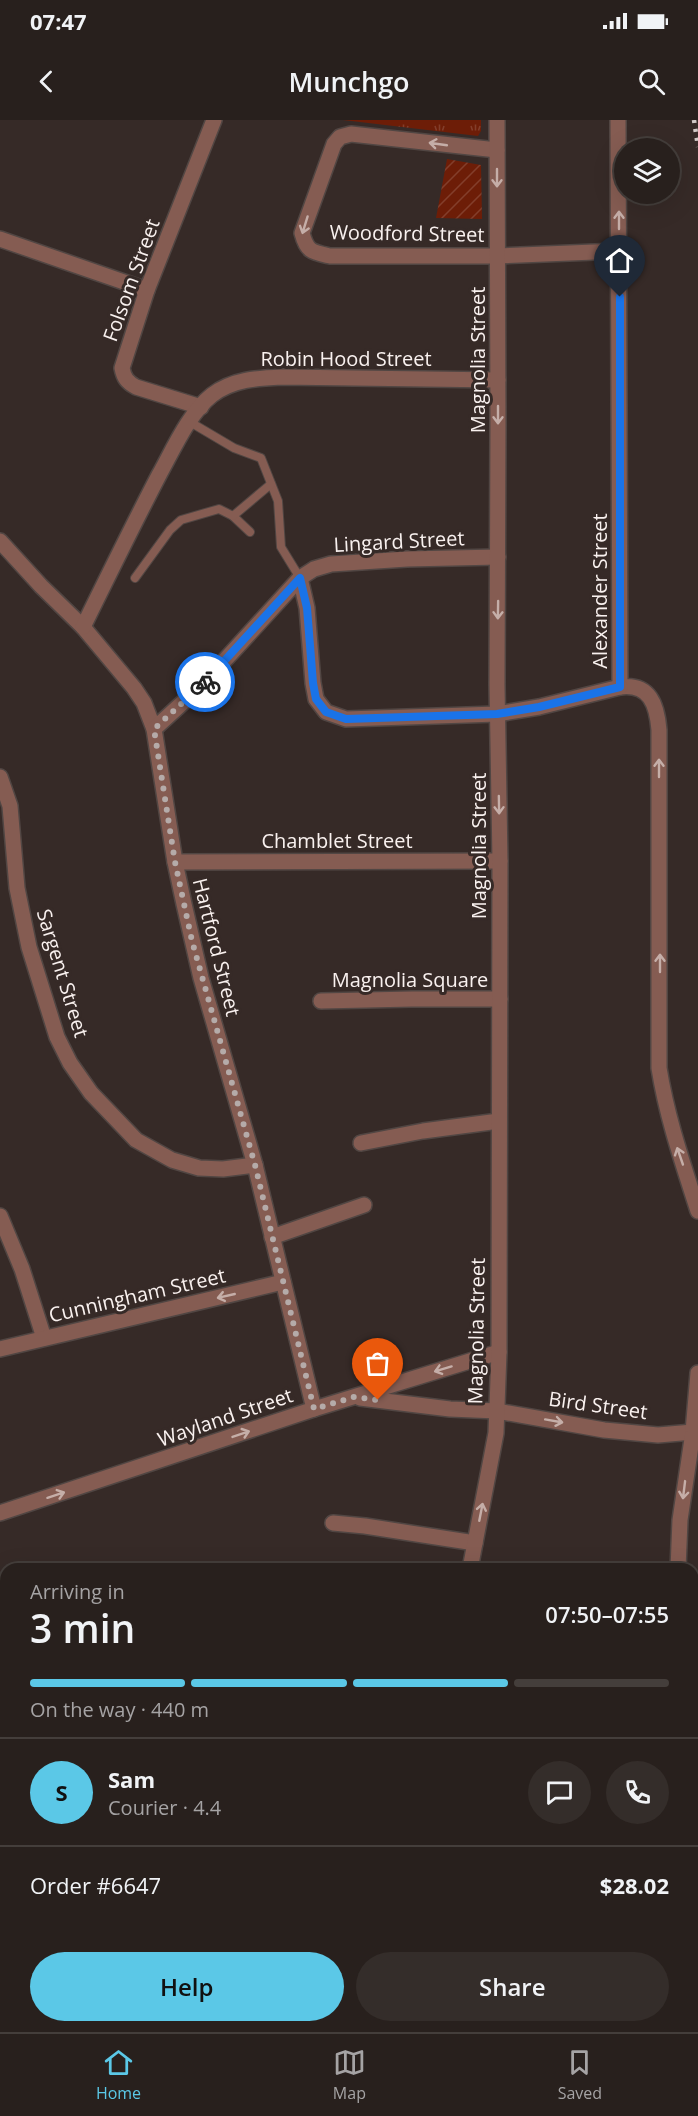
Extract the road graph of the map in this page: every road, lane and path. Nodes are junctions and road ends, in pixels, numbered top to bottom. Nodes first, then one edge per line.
1 (213, 120) edge
2 (497, 120) edge
3 (618, 120) edge
4 (497, 150) junction
5 (0, 239) edge
6 (620, 251) junction
7 (497, 256) junction
8 (147, 290) junction
9 (498, 380) junction
10 (201, 407) junction
11 (190, 422) junction
12 (271, 484) junction
13 (233, 516) junction
14 (250, 532) dead end
15 (0, 541) edge
16 (498, 557) junction
17 (135, 578) dead end
18 (300, 578) junction
19 (83, 627) junction
20 (620, 687) junction
21 (497, 714) junction
22 (154, 729) junction
23 (0, 777) edge
24 (500, 861) junction
25 (175, 862) junction
26 (500, 999) junction
27 (321, 1001) dead end
28 (499, 1120) junction
29 (360, 1143) dead end
30 (255, 1165) junction
31 (364, 1205) dead end
32 (698, 1211) edge
33 (0, 1216) edge
34 (272, 1237) junction
35 (283, 1282) junction
36 (44, 1338) junction
37 (0, 1349) edge
38 (499, 1352) junction
39 (698, 1373) edge
40 (354, 1397) junction
41 (314, 1409) junction
42 (497, 1411) junction
43 (693, 1432) junction
44 (0, 1513) edge
45 (333, 1523) dead end
46 (475, 1543) junction
47 (471, 1563) edge
48 (678, 1563) edge

1 - 8 street, Folsom Street
2 - 4 street, Magnolia Street
6 -> 3 street, Alexander Street
4 -> 7 street, Magnolia Street
4 -> 7 street, Woodford Street
5 - 8 street
6 - 7 street
6 - 20 street, Alexander Street
7 - 9 street, Magnolia Street
8 - 10 street, Folsom Street
9 - 10 street, Robin Hood Street
9 -> 16 street, Magnolia Street
10 - 11 street, Robin Hood Street
11 - 12 lane
11 - 19 street, Robin Hood Street
12 - 13 lane
12 - 18 lane
13 - 14 lane
13 - 17 lane
15 - 19 street, Hartford Street
16 - 18 street, Lingard Street
16 -> 21 street, Magnolia Street
18 - 21 street
18 - 22 street, Lingard Street
19 - 22 street, Hartford Street
20 - 21 street
32 -> 20 street, Alexander Street
21 -> 24 street, Magnolia Street
22 - 25 street, Hartford Street
23 - 30 street, Sargent Street
24 - 25 street, Chamblet Street
24 - 26 street, Magnolia Street
25 - 30 street, Hartford Street
26 - 27 street, Magnolia Square
26 - 28 street, Magnolia Street
28 - 29 street
28 - 38 street, Magnolia Street
30 - 34 street, Hartford Street
31 - 34 street
33 - 36 street
34 - 35 street, Hartford Street
35 -> 36 street, Cunningham Street
35 - 41 street, Hartford Street
36 - 37 street, Cunningham Street
38 -> 40 street, Wayland Street
38 - 42 street, Magnolia Street
39 - 43 street
40 - 41 street, Wayland Street
40 - 42 street, Bird Street
44 -> 41 street, Wayland Street
42 -> 43 street, Bird Street
46 -> 42 street, Magnolia Street
43 -> 48 street
45 - 46 street
46 - 47 street, Magnolia Street

